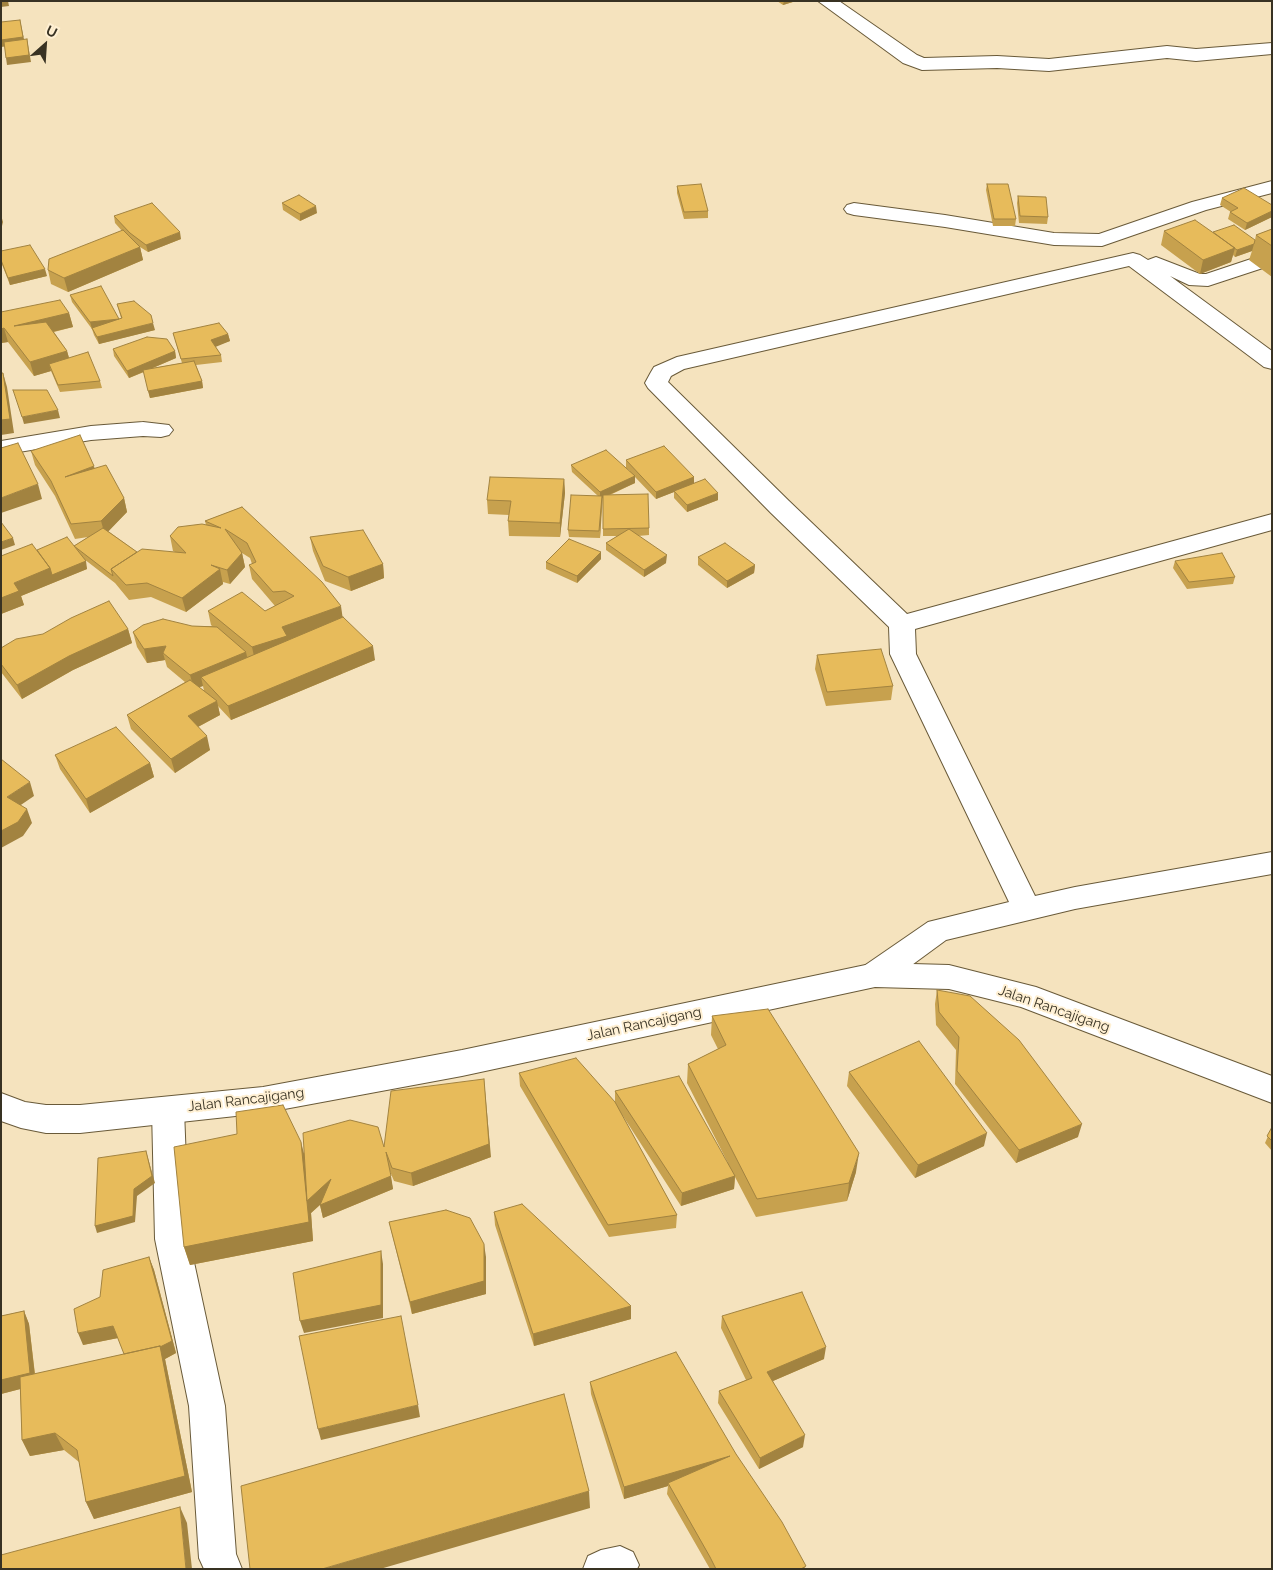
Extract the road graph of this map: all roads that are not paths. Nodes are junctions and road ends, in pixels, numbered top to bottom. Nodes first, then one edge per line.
1 (827, 1) edge
2 (1272, 48) edge
3 (1272, 187) edge
4 (854, 209) dead end
5 (1102, 240) junction
6 (1272, 258) edge
7 (1272, 362) edge
8 (161, 430) dead end
9 (1, 448) edge
10 (1272, 522) edge
11 (902, 624) junction
12 (1272, 863) edge
13 (1027, 909) junction
14 (875, 975) junction
15 (1272, 1090) edge
16 (1, 1106) edge
17 (168, 1110) junction
18 (224, 1569) edge

1 - 2 street
3 - 5 street
4 - 5 street
5 - 6 street
7 - 11 street
8 - 9 street
10 - 11 street
11 - 13 street
12 - 13 street
13 - 14 street
14 - 15 street, Jalan Rancajigang
14 - 17 street, Jalan Rancajigang
16 - 17 street, Jalan Rancajigang
17 - 18 street

